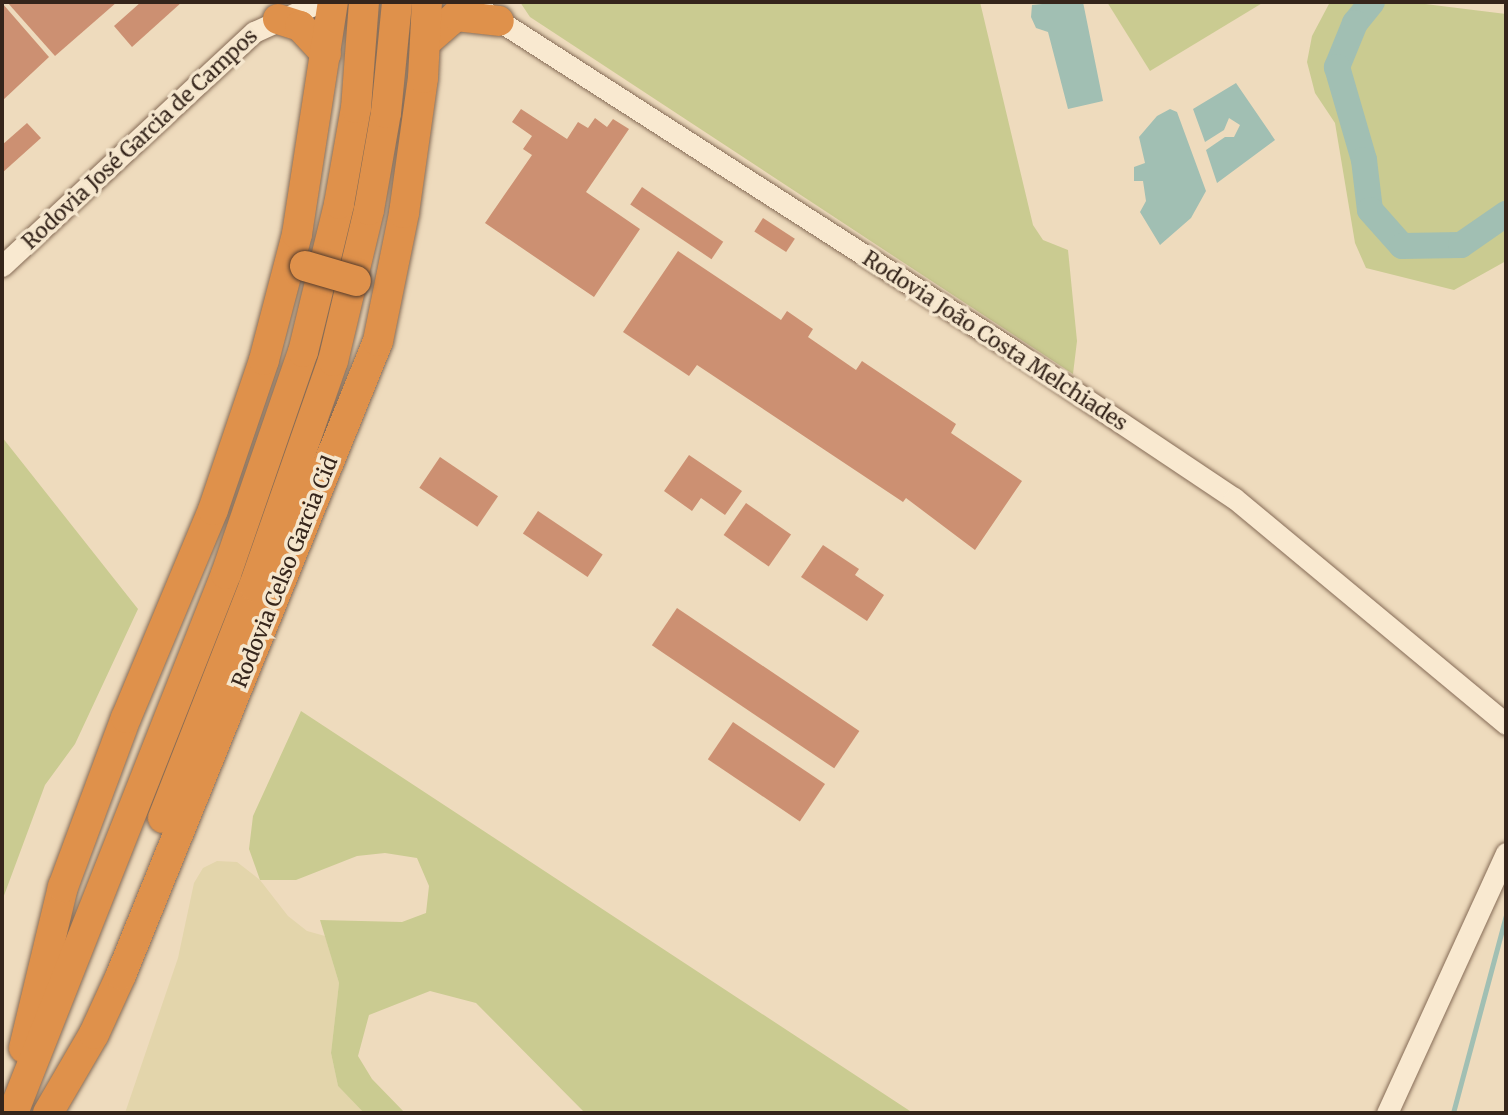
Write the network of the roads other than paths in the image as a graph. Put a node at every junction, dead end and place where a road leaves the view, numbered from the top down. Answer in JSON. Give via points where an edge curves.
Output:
{"nodes":[{"id":1,"x":320,"y":2,"type":"edge"},
{"id":2,"x":333,"y":2,"type":"edge"},
{"id":3,"x":364,"y":2,"type":"edge"},
{"id":4,"x":397,"y":2,"type":"edge"},
{"id":5,"x":427,"y":2,"type":"edge"},
{"id":6,"x":455,"y":2,"type":"edge"},
{"id":7,"x":279,"y":14,"type":"edge"},
{"id":8,"x":496,"y":17,"type":"edge"},
{"id":9,"x":426,"y":42,"type":"junction"},
{"id":10,"x":326,"y":54,"type":"junction"},
{"id":11,"x":298,"y":263,"type":"junction"},
{"id":12,"x":2,"y":265,"type":"edge"},
{"id":13,"x":388,"y":290,"type":"junction"},
{"id":14,"x":1506,"y":724,"type":"edge"},
{"id":15,"x":1506,"y":853,"type":"edge"},
{"id":16,"x":7,"y":1113,"type":"edge"},
{"id":17,"x":13,"y":1113,"type":"edge"},
{"id":18,"x":41,"y":1113,"type":"edge"},
{"id":19,"x":48,"y":1113,"type":"edge"},
{"id":20,"x":1387,"y":1113,"type":"edge"}],
"edges":[{"from":1,"to":7,"type":"street","name":"Rodovia José Garcia de Campos"},
{"from":2,"to":10,"type":"highway"},
{"from":3,"to":17,"type":"highway","via":[[356,108],[299,365],[226,574]]},
{"from":4,"to":18,"type":"highway","name":"Rodovia Celso Garcia Cid","via":[[386,113],[369,210],[332,361],[303,453],[162,820]]},
{"from":5,"to":9,"type":"highway","name":"Rodovia Celso Garcia Cid"},
{"from":6,"to":8,"type":"street","name":"Rodovia João Costa Melchiades","via":[[474,5]]},
{"from":7,"to":10,"type":"highway","via":[[300,26]]},
{"from":7,"to":12,"type":"street","name":"Rodovia José Garcia de Campos"},
{"from":8,"to":9,"type":"highway","via":[[456,16]]},
{"from":8,"to":14,"type":"street","name":"Rodovia João Costa Melchiades","via":[[1234,498]]},
{"from":9,"to":13,"type":"highway","name":"Rodovia Celso Garcia Cid","via":[[404,213]]},
{"from":10,"to":11,"type":"highway"},
{"from":11,"to":13,"type":"highway","bridge":true},
{"from":11,"to":16,"type":"highway","via":[[213,510],[126,718],[63,887]]},
{"from":13,"to":19,"type":"highway","name":"Rodovia Celso Garcia Cid","via":[[378,341],[121,975],[94,1034]]},
{"from":15,"to":20,"type":"street"}]}
